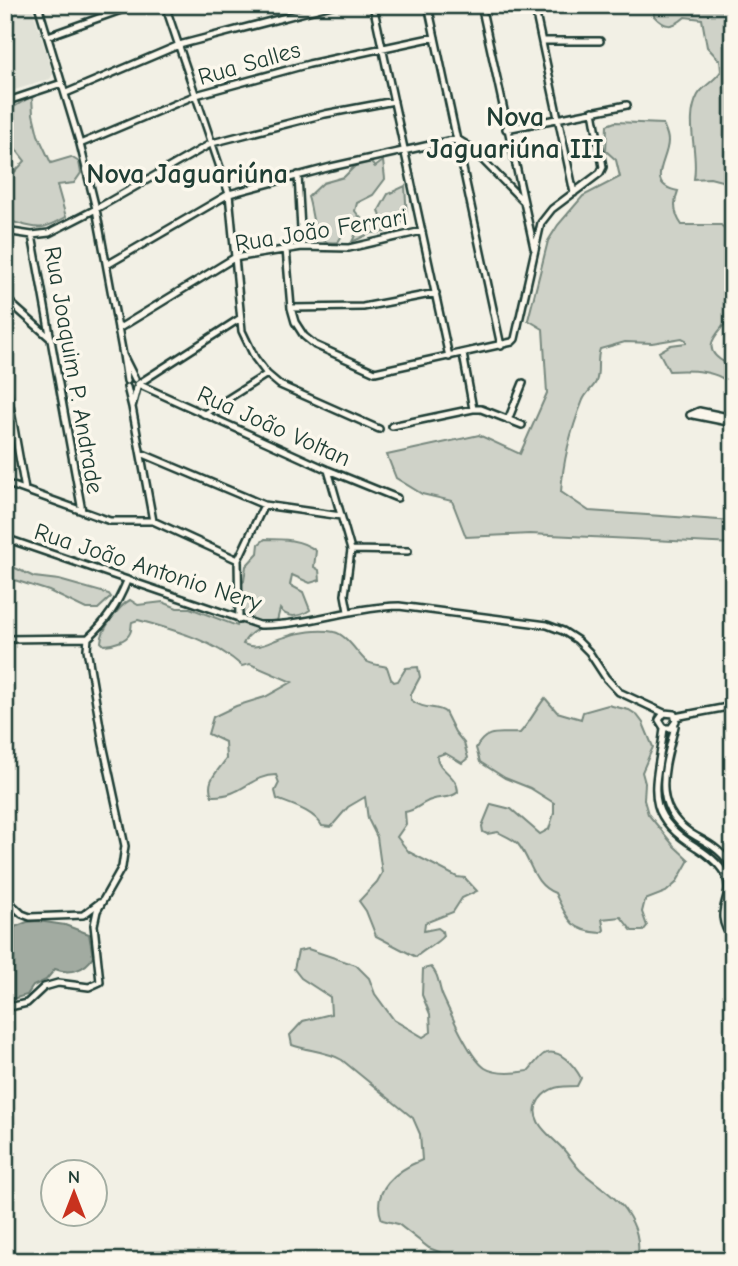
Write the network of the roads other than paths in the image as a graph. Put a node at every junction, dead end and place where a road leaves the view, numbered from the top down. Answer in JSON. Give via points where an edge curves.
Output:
{"nodes":[{"id":1,"x":38,"y":5,"type":"edge"},
{"id":2,"x":135,"y":5,"type":"edge"},
{"id":3,"x":165,"y":5,"type":"edge"},
{"id":4,"x":332,"y":5,"type":"edge"},
{"id":5,"x":373,"y":5,"type":"edge"},
{"id":6,"x":428,"y":5,"type":"edge"},
{"id":7,"x":481,"y":5,"type":"edge"},
{"id":8,"x":534,"y":5,"type":"edge"},
{"id":9,"x":48,"y":36,"type":"junction"},
{"id":10,"x":435,"y":37,"type":"junction"},
{"id":11,"x":542,"y":41,"type":"junction"},
{"id":12,"x":600,"y":41,"type":"dead end"},
{"id":13,"x":179,"y":45,"type":"junction"},
{"id":14,"x":383,"y":48,"type":"junction"},
{"id":15,"x":62,"y":83,"type":"junction"},
{"id":16,"x":66,"y":93,"type":"junction"},
{"id":17,"x":196,"y":95,"type":"junction"},
{"id":18,"x":394,"y":101,"type":"junction"},
{"id":19,"x":5,"y":102,"type":"edge"},
{"id":20,"x":627,"y":106,"type":"dead end"},
{"id":21,"x":593,"y":111,"type":"junction"},
{"id":22,"x":558,"y":119,"type":"junction"},
{"id":23,"x":506,"y":130,"type":"junction"},
{"id":24,"x":457,"y":139,"type":"junction"},
{"id":25,"x":212,"y":143,"type":"junction"},
{"id":26,"x":80,"y":144,"type":"junction"},
{"id":27,"x":405,"y":151,"type":"junction"},
{"id":28,"x":298,"y":175,"type":"junction"},
{"id":29,"x":573,"y":193,"type":"junction"},
{"id":30,"x":229,"y":194,"type":"junction"},
{"id":31,"x":524,"y":202,"type":"junction"},
{"id":32,"x":96,"y":209,"type":"junction"},
{"id":33,"x":5,"y":231,"type":"edge"},
{"id":34,"x":422,"y":231,"type":"junction"},
{"id":35,"x":32,"y":235,"type":"junction"},
{"id":36,"x":302,"y":247,"type":"junction"},
{"id":37,"x":286,"y":249,"type":"junction"},
{"id":38,"x":535,"y":250,"type":"junction"},
{"id":39,"x":234,"y":258,"type":"junction"},
{"id":40,"x":107,"y":265,"type":"junction"},
{"id":41,"x":436,"y":293,"type":"junction"},
{"id":42,"x":7,"y":301,"type":"edge"},
{"id":43,"x":291,"y":308,"type":"junction"},
{"id":44,"x":239,"y":319,"type":"junction"},
{"id":45,"x":118,"y":329,"type":"junction"},
{"id":46,"x":51,"y":339,"type":"junction"},
{"id":47,"x":501,"y":346,"type":"junction"},
{"id":48,"x":463,"y":354,"type":"junction"},
{"id":49,"x":123,"y":355,"type":"junction"},
{"id":50,"x":449,"y":357,"type":"junction"},
{"id":51,"x":267,"y":373,"type":"junction"},
{"id":52,"x":5,"y":377,"type":"edge"},
{"id":53,"x":137,"y":383,"type":"junction"},
{"id":54,"x":523,"y":383,"type":"dead end"},
{"id":55,"x":127,"y":384,"type":"junction"},
{"id":56,"x":132,"y":407,"type":"junction"},
{"id":57,"x":474,"y":409,"type":"junction"},
{"id":58,"x":204,"y":414,"type":"junction"},
{"id":59,"x":508,"y":420,"type":"junction"},
{"id":60,"x":733,"y":421,"type":"edge"},
{"id":61,"x":522,"y":425,"type":"dead end"},
{"id":62,"x":392,"y":426,"type":"dead end"},
{"id":63,"x":379,"y":429,"type":"dead end"},
{"id":64,"x":141,"y":453,"type":"junction"},
{"id":65,"x":328,"y":470,"type":"junction"},
{"id":66,"x":5,"y":483,"type":"edge"},
{"id":67,"x":24,"y":490,"type":"junction"},
{"id":68,"x":397,"y":498,"type":"dead end"},
{"id":69,"x":264,"y":505,"type":"junction"},
{"id":70,"x":82,"y":511,"type":"junction"},
{"id":71,"x":341,"y":516,"type":"junction"},
{"id":72,"x":153,"y":521,"type":"junction"},
{"id":73,"x":5,"y":538,"type":"edge"},
{"id":74,"x":351,"y":550,"type":"junction"},
{"id":75,"x":408,"y":551,"type":"dead end"},
{"id":76,"x":238,"y":561,"type":"junction"},
{"id":77,"x":127,"y":581,"type":"junction"},
{"id":78,"x":348,"y":611,"type":"junction"},
{"id":79,"x":239,"y":620,"type":"junction"},
{"id":80,"x":5,"y":639,"type":"edge"},
{"id":81,"x":88,"y":639,"type":"junction"},
{"id":82,"x":733,"y":706,"type":"edge"},
{"id":83,"x":664,"y":713,"type":"junction"},
{"id":84,"x":675,"y":717,"type":"junction"},
{"id":85,"x":675,"y":724,"type":"junction"},
{"id":86,"x":664,"y":728,"type":"junction"},
{"id":87,"x":733,"y":870,"type":"edge"},
{"id":88,"x":105,"y":896,"type":"junction"},
{"id":89,"x":5,"y":900,"type":"edge"},
{"id":90,"x":733,"y":906,"type":"edge"},
{"id":91,"x":83,"y":915,"type":"junction"},
{"id":92,"x":733,"y":919,"type":"edge"},
{"id":93,"x":94,"y":925,"type":"junction"},
{"id":94,"x":5,"y":926,"type":"edge"},
{"id":95,"x":733,"y":939,"type":"edge"},
{"id":96,"x":5,"y":1008,"type":"edge"}],
"edges":[{"from":1,"to":9,"type":"street"},
{"from":2,"to":9,"type":"street"},
{"from":3,"to":13,"type":"street"},
{"from":4,"to":13,"type":"street"},
{"from":5,"to":14,"type":"street"},
{"from":6,"to":10,"type":"street"},
{"from":7,"to":23,"type":"street"},
{"from":8,"to":11,"type":"street"},
{"from":9,"to":15,"type":"street"},
{"from":10,"to":14,"type":"street","name":"Rua Salles"},
{"from":10,"to":24,"type":"street"},
{"from":11,"to":12,"type":"street"},
{"from":11,"to":22,"type":"street"},
{"from":13,"to":16,"type":"street"},
{"from":13,"to":17,"type":"street"},
{"from":14,"to":17,"type":"street","name":"Rua Salles"},
{"from":14,"to":18,"type":"street"},
{"from":15,"to":16,"type":"street"},
{"from":15,"to":19,"type":"street"},
{"from":16,"to":26,"type":"street"},
{"from":17,"to":25,"type":"street"},
{"from":17,"to":26,"type":"street","name":"Rua Salles"},
{"from":18,"to":25,"type":"street"},
{"from":18,"to":27,"type":"street"},
{"from":20,"to":21,"type":"street"},
{"from":21,"to":22,"type":"street"},
{"from":21,"to":29,"type":"street","via":[[604,167]]},
{"from":22,"to":23,"type":"street"},
{"from":22,"to":29,"type":"street"},
{"from":23,"to":31,"type":"street"},
{"from":24,"to":27,"type":"street"},
{"from":24,"to":31,"type":"street"},
{"from":24,"to":47,"type":"street"},
{"from":25,"to":30,"type":"street"},
{"from":25,"to":32,"type":"street"},
{"from":26,"to":32,"type":"street"},
{"from":27,"to":28,"type":"street"},
{"from":27,"to":34,"type":"street"},
{"from":28,"to":30,"type":"street"},
{"from":28,"to":36,"type":"street"},
{"from":29,"to":38,"type":"street","via":[[545,215]]},
{"from":30,"to":39,"type":"street"},
{"from":30,"to":40,"type":"street"},
{"from":31,"to":38,"type":"street"},
{"from":32,"to":35,"type":"street","via":[[49,233]]},
{"from":32,"to":40,"type":"street"},
{"from":33,"to":35,"type":"street"},
{"from":34,"to":36,"type":"street","name":"Rua João Ferrari","via":[[349,248]]},
{"from":34,"to":41,"type":"street"},
{"from":35,"to":46,"type":"street","name":"Rua Joaquim P. Andrade"},
{"from":36,"to":37,"type":"street","name":"Rua João Ferrari"},
{"from":37,"to":39,"type":"street","name":"Rua João Ferrari"},
{"from":37,"to":43,"type":"street"},
{"from":38,"to":47,"type":"street","via":[[515,339]]},
{"from":39,"to":44,"type":"street"},
{"from":39,"to":45,"type":"street","name":"Rua João Ferrari"},
{"from":40,"to":45,"type":"street"},
{"from":41,"to":43,"type":"street","via":[[363,307]]},
{"from":41,"to":50,"type":"street"},
{"from":42,"to":46,"type":"street"},
{"from":43,"to":50,"type":"street","via":[[295,323],[315,345],[375,372]]},
{"from":44,"to":51,"type":"street","via":[[247,345]]},
{"from":44,"to":53,"type":"street"},
{"from":45,"to":49,"type":"street"},
{"from":46,"to":70,"type":"street","name":"Rua Joaquim P. Andrade"},
{"from":47,"to":48,"type":"street"},
{"from":48,"to":50,"type":"street"},
{"from":48,"to":57,"type":"street"},
{"from":49,"to":53,"type":"street"},
{"from":49,"to":55,"type":"street"},
{"from":51,"to":58,"type":"street"},
{"from":51,"to":63,"type":"street","via":[[295,393]]},
{"from":52,"to":67,"type":"street"},
{"from":53,"to":55,"type":"street","via":[[130,378]]},
{"from":53,"to":55,"type":"street","name":"Rua João Voltan","via":[[132,390]]},
{"from":53,"to":56,"type":"street"},
{"from":53,"to":58,"type":"street","name":"Rua João Voltan"},
{"from":54,"to":59,"type":"street"},
{"from":55,"to":56,"type":"street"},
{"from":56,"to":64,"type":"street"},
{"from":57,"to":59,"type":"street"},
{"from":57,"to":62,"type":"street"},
{"from":58,"to":65,"type":"street","name":"Rua João Voltan"},
{"from":59,"to":61,"type":"street"},
{"from":60,"to":60,"type":"street","via":[[699,411],[690,415]]},
{"from":64,"to":69,"type":"street"},
{"from":64,"to":72,"type":"street"},
{"from":65,"to":68,"type":"street","name":"Rua João Voltan"},
{"from":65,"to":71,"type":"street"},
{"from":66,"to":67,"type":"street"},
{"from":67,"to":70,"type":"street"},
{"from":69,"to":71,"type":"street"},
{"from":69,"to":76,"type":"street"},
{"from":70,"to":72,"type":"street","via":[[119,522]]},
{"from":71,"to":74,"type":"street"},
{"from":72,"to":76,"type":"street"},
{"from":73,"to":77,"type":"street","name":"Rua João Antonio Nery"},
{"from":74,"to":75,"type":"street"},
{"from":74,"to":78,"type":"street","via":[[345,595]]},
{"from":76,"to":79,"type":"street"},
{"from":77,"to":79,"type":"street","name":"Rua João Antonio Nery"},
{"from":77,"to":81,"type":"street","via":[[117,607]]},
{"from":78,"to":79,"type":"street","name":"Rua João Antonio Nery","via":[[279,625]]},
{"from":78,"to":83,"type":"street","name":"Rua João Antonio Nery","via":[[399,606],[547,625],[577,640],[619,692]]},
{"from":80,"to":81,"type":"street"},
{"from":81,"to":88,"type":"street","via":[[103,744],[125,846],[122,867]]},
{"from":82,"to":84,"type":"street"},
{"from":83,"to":84,"type":"street"},
{"from":83,"to":86,"type":"street","via":[[659,719]]},
{"from":84,"to":85,"type":"street"},
{"from":85,"to":86,"type":"street"},
{"from":85,"to":87,"type":"street","via":[[662,785],[665,800],[681,825],[712,846]]},
{"from":86,"to":95,"type":"street","via":[[655,799],[680,838],[725,874],[723,919]]},
{"from":88,"to":91,"type":"street"},
{"from":88,"to":93,"type":"street"},
{"from":89,"to":91,"type":"street","via":[[30,917]]},
{"from":89,"to":94,"type":"street"},
{"from":90,"to":92,"type":"street"},
{"from":91,"to":93,"type":"street"},
{"from":93,"to":96,"type":"street","via":[[100,982],[89,987],[58,983],[44,987],[27,1003]]}]}
